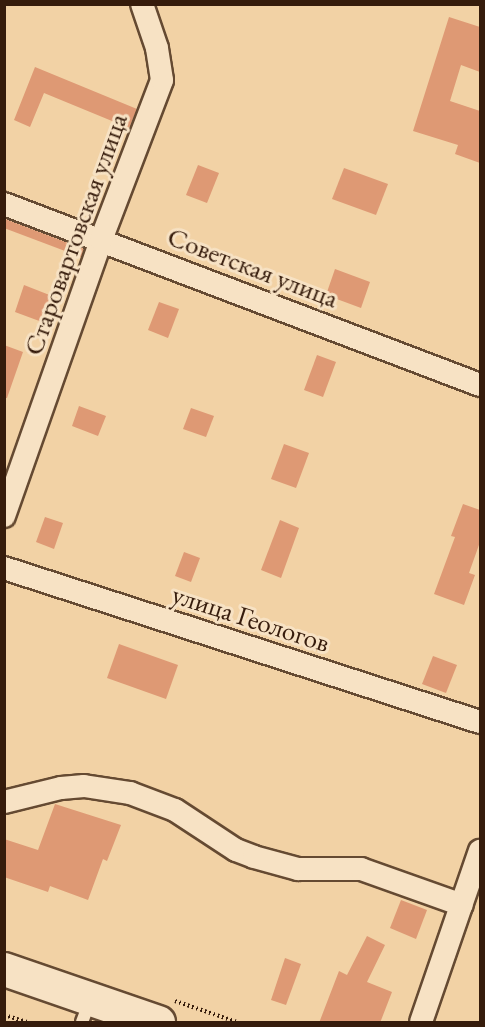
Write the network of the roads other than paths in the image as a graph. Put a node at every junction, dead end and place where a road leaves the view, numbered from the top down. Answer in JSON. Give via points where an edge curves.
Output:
{"nodes":[{"id":1,"x":142,"y":4,"type":"edge"},
{"id":2,"x":4,"y":204,"type":"edge"},
{"id":3,"x":101,"y":240,"type":"junction"},
{"id":4,"x":480,"y":385,"type":"edge"},
{"id":5,"x":4,"y":516,"type":"edge"},
{"id":6,"x":4,"y":568,"type":"edge"},
{"id":7,"x":480,"y":722,"type":"edge"},
{"id":8,"x":4,"y":802,"type":"edge"},
{"id":9,"x":480,"y":851,"type":"edge"},
{"id":10,"x":462,"y":905,"type":"junction"},
{"id":11,"x":6,"y":976,"type":"edge"},
{"id":12,"x":86,"y":1011,"type":"edge"},
{"id":13,"x":158,"y":1023,"type":"edge"},
{"id":14,"x":421,"y":1023,"type":"edge"}],
"edges":[{"from":1,"to":3,"type":"street","name":"Старовартовская улица","via":[[157,48],[162,80]]},
{"from":2,"to":3,"type":"street","name":"Советская улица"},
{"from":3,"to":4,"type":"street","name":"Советская улица"},
{"from":3,"to":5,"type":"street","name":"Старовартовская улица"},
{"from":6,"to":7,"type":"street","name":"улица Геологов"},
{"from":8,"to":10,"type":"street","via":[[84,786],[130,793],[175,810],[236,850],[298,869],[361,869]]},
{"from":9,"to":10,"type":"street"},
{"from":10,"to":14,"type":"street"},
{"from":11,"to":12,"type":"main road"},
{"from":12,"to":13,"type":"main road"}]}
